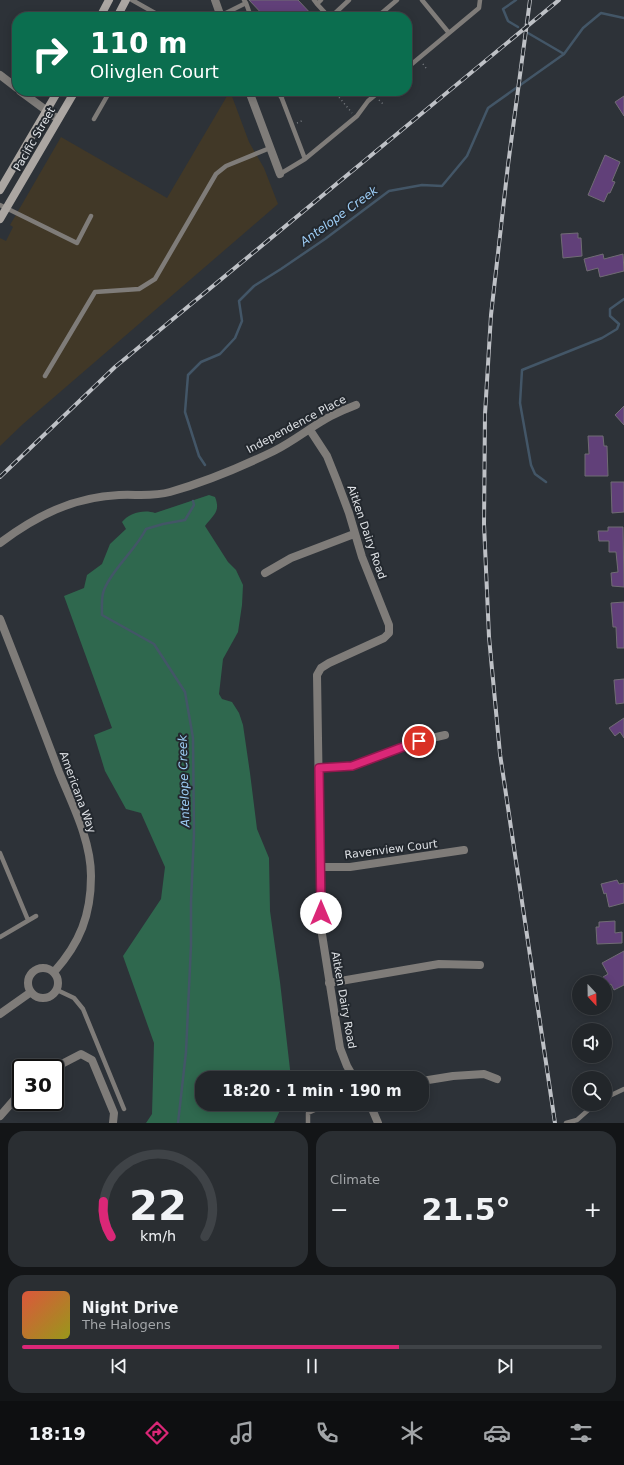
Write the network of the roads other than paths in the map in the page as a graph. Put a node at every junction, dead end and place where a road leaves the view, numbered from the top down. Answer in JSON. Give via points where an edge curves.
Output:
{"nodes":[{"id":1,"x":109,"y":0,"type":"edge"},
{"id":2,"x":126,"y":0,"type":"edge"},
{"id":3,"x":132,"y":0,"type":"edge"},
{"id":4,"x":215,"y":0,"type":"edge"},
{"id":5,"x":349,"y":0,"type":"edge"},
{"id":6,"x":397,"y":0,"type":"edge"},
{"id":7,"x":422,"y":0,"type":"edge"},
{"id":8,"x":480,"y":0,"type":"edge"},
{"id":9,"x":317,"y":1,"type":"edge"},
{"id":10,"x":245,"y":2,"type":"edge"},
{"id":11,"x":103,"y":12,"type":"edge"},
{"id":12,"x":119,"y":12,"type":"edge"},
{"id":13,"x":153,"y":12,"type":"edge"},
{"id":14,"x":220,"y":12,"type":"edge"},
{"id":15,"x":228,"y":12,"type":"edge"},
{"id":16,"x":249,"y":12,"type":"edge"},
{"id":17,"x":326,"y":12,"type":"edge"},
{"id":18,"x":336,"y":12,"type":"edge"},
{"id":19,"x":383,"y":12,"type":"edge"},
{"id":20,"x":449,"y":33,"type":"junction"},
{"id":21,"x":412,"y":64,"type":"edge"},
{"id":22,"x":0,"y":75,"type":"edge"},
{"id":23,"x":12,"y":84,"type":"edge"},
{"id":24,"x":27,"y":96,"type":"edge"},
{"id":25,"x":55,"y":96,"type":"edge"},
{"id":26,"x":72,"y":96,"type":"edge"},
{"id":27,"x":107,"y":96,"type":"edge"},
{"id":28,"x":251,"y":96,"type":"edge"},
{"id":29,"x":374,"y":96,"type":"edge"},
{"id":30,"x":281,"y":97,"type":"edge"},
{"id":31,"x":46,"y":110,"type":"junction"},
{"id":32,"x":58,"y":119,"type":"junction"},
{"id":33,"x":94,"y":119,"type":"dead end"},
{"id":34,"x":270,"y":148,"type":"junction"},
{"id":35,"x":305,"y":159,"type":"junction"},
{"id":36,"x":280,"y":174,"type":"joint"},
{"id":37,"x":0,"y":190,"type":"edge"},
{"id":38,"x":3,"y":206,"type":"edge"},
{"id":39,"x":91,"y":216,"type":"dead end"},
{"id":40,"x":0,"y":219,"type":"edge"},
{"id":41,"x":45,"y":376,"type":"dead end"},
{"id":42,"x":356,"y":405,"type":"dead end"},
{"id":43,"x":310,"y":430,"type":"junction"},
{"id":44,"x":354,"y":534,"type":"junction"},
{"id":45,"x":0,"y":543,"type":"edge"},
{"id":46,"x":265,"y":573,"type":"dead end"},
{"id":47,"x":0,"y":619,"type":"edge"},
{"id":48,"x":446,"y":735,"type":"dead end"},
{"id":49,"x":319,"y":768,"type":"junction"},
{"id":50,"x":464,"y":850,"type":"dead end"},
{"id":51,"x":0,"y":853,"type":"edge"},
{"id":52,"x":320,"y":867,"type":"junction"},
{"id":53,"x":36,"y":916,"type":"dead end"},
{"id":54,"x":28,"y":920,"type":"junction"},
{"id":55,"x":0,"y":935,"type":"edge"},
{"id":56,"x":480,"y":964,"type":"dead end"},
{"id":57,"x":54,"y":972,"type":"junction"},
{"id":58,"x":329,"y":982,"type":"junction"},
{"id":59,"x":57,"y":990,"type":"junction"},
{"id":60,"x":31,"y":992,"type":"junction"},
{"id":61,"x":0,"y":1014,"type":"edge"},
{"id":62,"x":64,"y":1063,"type":"edge"},
{"id":63,"x":350,"y":1071,"type":"edge"},
{"id":64,"x":497,"y":1079,"type":"dead end"},
{"id":65,"x":429,"y":1080,"type":"edge"},
{"id":66,"x":624,"y":1089,"type":"edge"},
{"id":67,"x":612,"y":1095,"type":"edge"},
{"id":68,"x":12,"y":1102,"type":"edge"},
{"id":69,"x":124,"y":1109,"type":"dead end"},
{"id":70,"x":312,"y":1111,"type":"edge"},
{"id":71,"x":373,"y":1111,"type":"edge"},
{"id":72,"x":587,"y":1111,"type":"edge"},
{"id":73,"x":0,"y":1116,"type":"edge"},
{"id":74,"x":113,"y":1123,"type":"edge"},
{"id":75,"x":308,"y":1123,"type":"edge"},
{"id":76,"x":378,"y":1123,"type":"edge"},
{"id":77,"x":566,"y":1123,"type":"edge"}],
"edges":[{"from":1,"to":11,"type":"main road"},
{"from":2,"to":12,"type":"main road"},
{"from":3,"to":13,"type":"lane"},
{"from":4,"to":14,"type":"street"},
{"from":5,"to":18,"type":"lane"},
{"from":6,"to":19,"type":"lane"},
{"from":7,"to":20,"type":"lane"},
{"from":8,"to":20,"type":"lane","via":[[479,8]]},
{"from":9,"to":17,"type":"lane"},
{"from":10,"to":15,"type":"lane"},
{"from":10,"to":16,"type":"lane"},
{"from":20,"to":21,"type":"lane"},
{"from":22,"to":23,"type":"street"},
{"from":24,"to":31,"type":"street"},
{"from":25,"to":31,"type":"main road","name":"Pacific Street"},
{"from":26,"to":32,"type":"main road","name":"Pacific Street"},
{"from":27,"to":33,"type":"lane"},
{"from":28,"to":34,"type":"street"},
{"from":29,"to":35,"type":"lane","via":[[357,116]]},
{"from":30,"to":35,"type":"lane"},
{"from":31,"to":32,"type":"street"},
{"from":31,"to":37,"type":"main road","name":"Pacific Street"},
{"from":32,"to":38,"type":"main road","name":"Pacific Street"},
{"from":34,"to":36,"type":"street"},
{"from":34,"to":41,"type":"lane","via":[[220,169],[155,279],[139,289],[95,292]]},
{"from":35,"to":36,"type":"lane"},
{"from":38,"to":39,"type":"lane","via":[[77,243]]},
{"from":38,"to":40,"type":"main road","name":"Pacific Street"},
{"from":42,"to":43,"type":"street","name":"Independence Place","via":[[331,416]]},
{"from":43,"to":44,"type":"street","name":"Aitken Dairy Road","via":[[327,456],[349,513]]},
{"from":43,"to":45,"type":"street","name":"Independence Place","via":[[238,467],[168,492],[88,498],[62,506],[39,517]]},
{"from":44,"to":46,"type":"street","via":[[291,558]]},
{"from":44,"to":49,"type":"street","name":"Aitken Dairy Road","via":[[389,625],[389,633],[384,638],[329,663],[321,668],[317,675]]},
{"from":47,"to":57,"type":"street","name":"Americana Way","via":[[76,814],[88,854],[91,875],[90,899],[85,923],[76,944]]},
{"from":48,"to":49,"type":"street","via":[[419,741],[352,766]]},
{"from":49,"to":52,"type":"street","name":"Aitken Dairy Road"},
{"from":50,"to":52,"type":"street","name":"Ravenview Court","via":[[350,867]]},
{"from":51,"to":54,"type":"lane"},
{"from":52,"to":58,"type":"street","name":"Aitken Dairy Road","via":[[321,928]]},
{"from":53,"to":54,"type":"lane"},
{"from":54,"to":55,"type":"lane"},
{"from":56,"to":58,"type":"street","via":[[439,964]]},
{"from":57,"to":59,"type":"street","via":[[58,981]]},
{"from":57,"to":60,"type":"street","via":[[44,968],[31,974],[28,982]]},
{"from":58,"to":63,"type":"street","name":"Aitken Dairy Road","via":[[340,1048]]},
{"from":59,"to":60,"type":"street","via":[[52,996],[44,999],[36,997]]},
{"from":59,"to":69,"type":"lane","via":[[74,998],[83,1009]]},
{"from":60,"to":61,"type":"street"},
{"from":62,"to":74,"type":"street","via":[[81,1054],[92,1060],[114,1113]]},
{"from":64,"to":65,"type":"street","via":[[484,1074]]},
{"from":66,"to":67,"type":"lane"},
{"from":68,"to":73,"type":"street"},
{"from":70,"to":75,"type":"lane","via":[[308,1113]]},
{"from":71,"to":76,"type":"street"},
{"from":72,"to":77,"type":"lane","via":[[576,1120]]}]}
